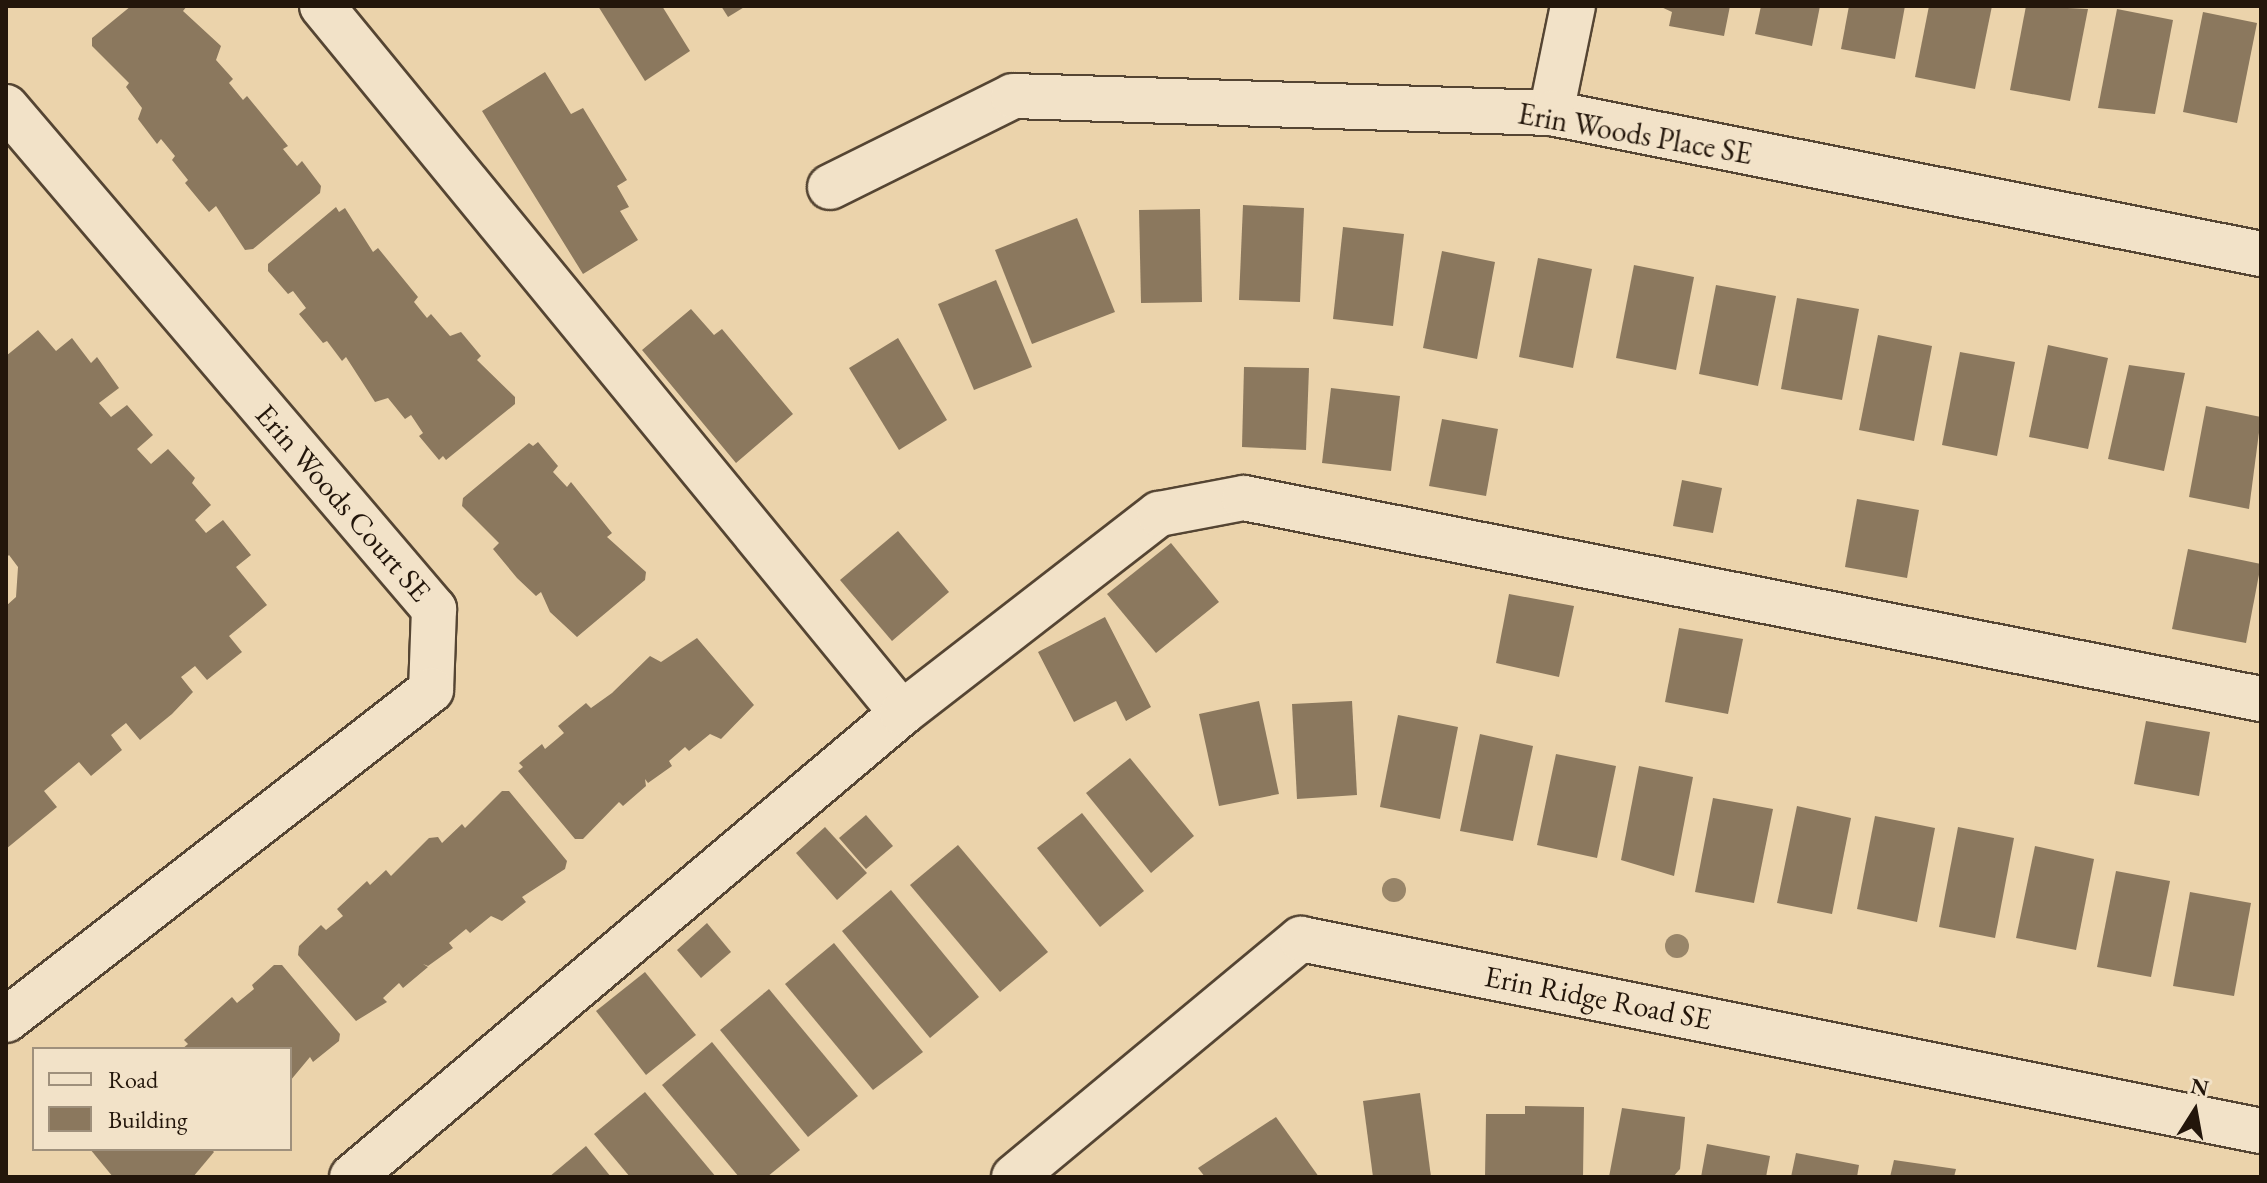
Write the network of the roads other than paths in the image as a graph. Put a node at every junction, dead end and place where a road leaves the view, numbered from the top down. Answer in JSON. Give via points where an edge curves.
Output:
{"nodes":[{"id":1,"x":322,"y":6,"type":"edge"},
{"id":2,"x":1573,"y":6,"type":"edge"},
{"id":3,"x":6,"y":107,"type":"edge"},
{"id":4,"x":1551,"y":113,"type":"junction"},
{"id":5,"x":830,"y":187,"type":"dead end"},
{"id":6,"x":2261,"y":254,"type":"edge"},
{"id":7,"x":2261,"y":699,"type":"edge"},
{"id":8,"x":902,"y":713,"type":"junction"},
{"id":9,"x":6,"y":1020,"type":"edge"},
{"id":10,"x":2261,"y":1131,"type":"edge"},
{"id":11,"x":352,"y":1177,"type":"edge"},
{"id":12,"x":1014,"y":1177,"type":"edge"}],
"edges":[{"from":1,"to":8,"type":"street"},
{"from":2,"to":4,"type":"street"},
{"from":3,"to":9,"type":"street","name":"Erin Woods Court SE","via":[[434,609],[431,690]]},
{"from":4,"to":5,"type":"street","name":"Erin Woods Place SE","via":[[1013,96]]},
{"from":4,"to":6,"type":"street","name":"Erin Woods Place SE"},
{"from":7,"to":8,"type":"street","via":[[1244,498],[1159,514]]},
{"from":8,"to":11,"type":"street"},
{"from":10,"to":12,"type":"street","name":"Erin Ridge Road SE","via":[[1301,939]]}]}
